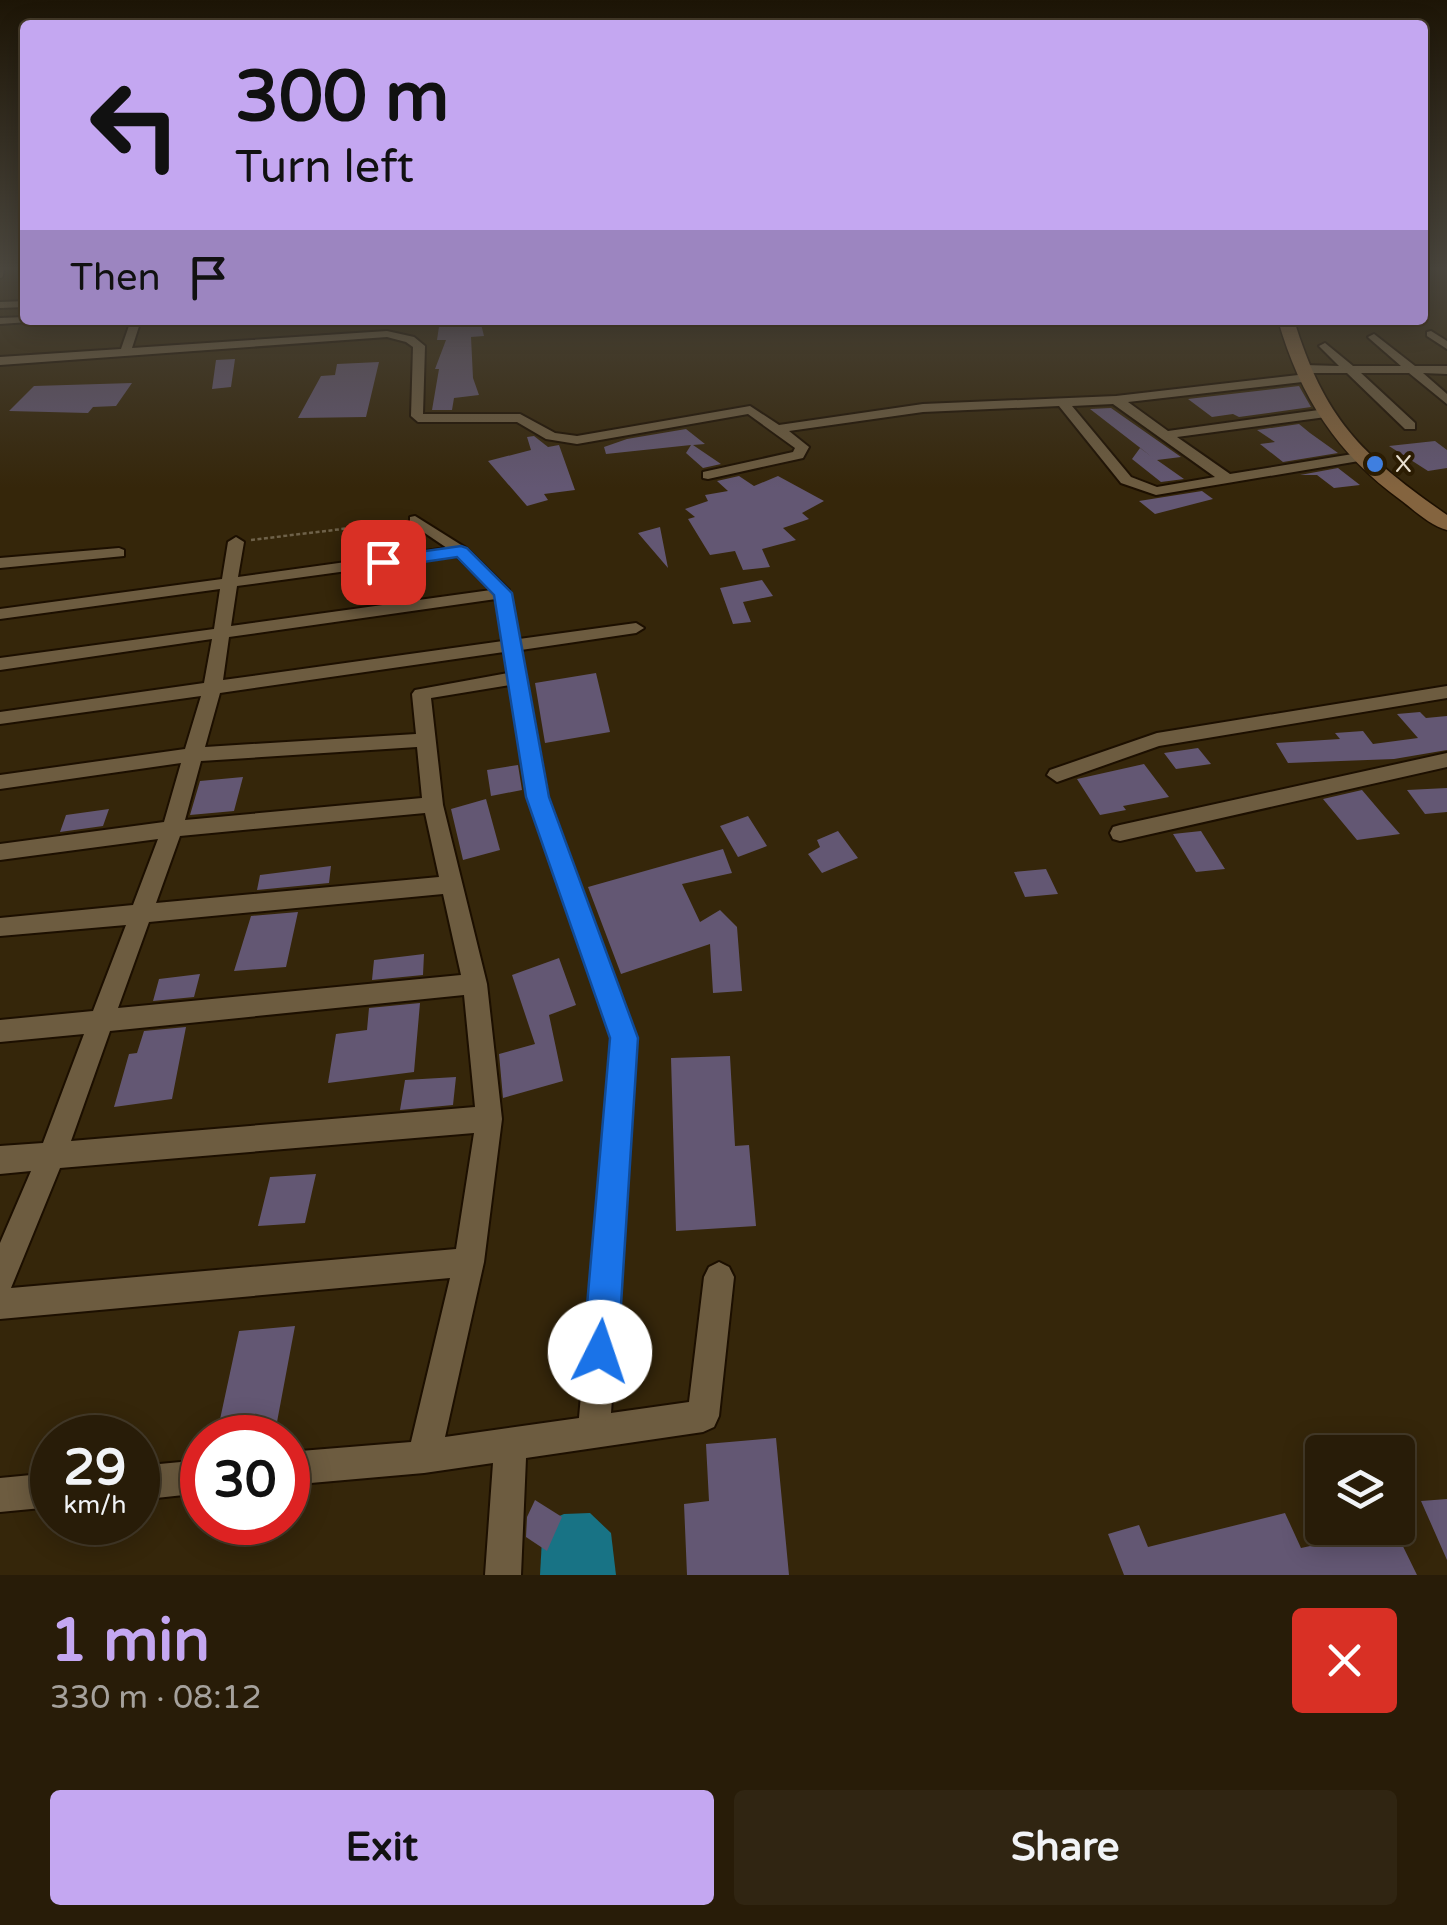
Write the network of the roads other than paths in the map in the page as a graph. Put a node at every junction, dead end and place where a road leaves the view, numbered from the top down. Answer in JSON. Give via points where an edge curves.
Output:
{"nodes":[{"id":1,"x":129,"y":342,"type":"edge"},
{"id":2,"x":261,"y":342,"type":"edge"},
{"id":3,"x":414,"y":342,"type":"edge"},
{"id":4,"x":1291,"y":342,"type":"edge"},
{"id":5,"x":1379,"y":342,"type":"edge"},
{"id":6,"x":1325,"y":346,"type":"dead end"},
{"id":7,"x":125,"y":353,"type":"junction"},
{"id":8,"x":0,"y":361,"type":"edge"},
{"id":9,"x":1413,"y":370,"type":"junction"},
{"id":10,"x":1447,"y":370,"type":"edge"},
{"id":11,"x":1352,"y":371,"type":"junction"},
{"id":12,"x":1306,"y":374,"type":"junction"},
{"id":13,"x":1116,"y":400,"type":"junction"},
{"id":14,"x":1447,"y":400,"type":"edge"},
{"id":15,"x":1064,"y":403,"type":"junction"},
{"id":16,"x":1326,"y":413,"type":"junction"},
{"id":17,"x":1410,"y":426,"type":"dead end"},
{"id":18,"x":778,"y":430,"type":"junction"},
{"id":19,"x":1166,"y":435,"type":"junction"},
{"id":20,"x":1359,"y":457,"type":"junction"},
{"id":21,"x":708,"y":475,"type":"dead end"},
{"id":22,"x":1229,"y":480,"type":"junction"},
{"id":23,"x":416,"y":520,"type":"road end"},
{"id":24,"x":1447,"y":524,"type":"edge"},
{"id":25,"x":236,"y":542,"type":"road end"},
{"id":26,"x":119,"y":552,"type":"dead end"},
{"id":27,"x":461,"y":552,"type":"junction"},
{"id":28,"x":0,"y":563,"type":"edge"},
{"id":29,"x":228,"y":584,"type":"junction"},
{"id":30,"x":503,"y":593,"type":"junction"},
{"id":31,"x":0,"y":614,"type":"edge"},
{"id":32,"x":636,"y":628,"type":"dead end"},
{"id":33,"x":223,"y":632,"type":"junction"},
{"id":34,"x":510,"y":644,"type":"junction"},
{"id":35,"x":0,"y":664,"type":"edge"},
{"id":36,"x":516,"y":678,"type":"junction"},
{"id":37,"x":212,"y":686,"type":"junction"},
{"id":38,"x":1447,"y":692,"type":"edge"},
{"id":39,"x":0,"y":718,"type":"edge"},
{"id":40,"x":423,"y":740,"type":"junction"},
{"id":41,"x":192,"y":754,"type":"junction"},
{"id":42,"x":1447,"y":760,"type":"edge"},
{"id":43,"x":1057,"y":775,"type":"dead end"},
{"id":44,"x":0,"y":782,"type":"edge"},
{"id":45,"x":432,"y":804,"type":"junction"},
{"id":46,"x":172,"y":830,"type":"junction"},
{"id":47,"x":1120,"y":833,"type":"dead end"},
{"id":48,"x":0,"y":852,"type":"edge"},
{"id":49,"x":450,"y":885,"type":"junction"},
{"id":50,"x":141,"y":917,"type":"junction"},
{"id":51,"x":0,"y":927,"type":"edge"},
{"id":52,"x":475,"y":984,"type":"junction"},
{"id":53,"x":100,"y":1022,"type":"junction"},
{"id":54,"x":0,"y":1031,"type":"edge"},
{"id":55,"x":489,"y":1119,"type":"junction"},
{"id":56,"x":52,"y":1156,"type":"junction"},
{"id":57,"x":0,"y":1160,"type":"edge"},
{"id":58,"x":469,"y":1262,"type":"junction"},
{"id":59,"x":719,"y":1277,"type":"dead end"},
{"id":60,"x":0,"y":1278,"type":"edge"},
{"id":61,"x":0,"y":1304,"type":"edge"},
{"id":62,"x":594,"y":1431,"type":"junction"},
{"id":63,"x":510,"y":1446,"type":"junction"},
{"id":64,"x":424,"y":1457,"type":"junction"},
{"id":65,"x":310,"y":1467,"type":"edge"},
{"id":66,"x":30,"y":1492,"type":"edge"},
{"id":67,"x":0,"y":1495,"type":"edge"},
{"id":68,"x":504,"y":1575,"type":"edge"}],
"edges":[{"from":1,"to":7,"type":"street"},
{"from":2,"to":7,"type":"street"},
{"from":3,"to":18,"type":"street","via":[[420,346],[423,419],[520,418],[560,440],[576,440],[750,410]]},
{"from":4,"to":12,"type":"street"},
{"from":5,"to":9,"type":"street"},
{"from":6,"to":11,"type":"street"},
{"from":7,"to":8,"type":"street"},
{"from":9,"to":10,"type":"street"},
{"from":9,"to":11,"type":"street"},
{"from":9,"to":14,"type":"street"},
{"from":11,"to":12,"type":"street"},
{"from":11,"to":17,"type":"street"},
{"from":12,"to":13,"type":"street"},
{"from":12,"to":16,"type":"street"},
{"from":13,"to":15,"type":"street"},
{"from":13,"to":19,"type":"street"},
{"from":15,"to":18,"type":"street","via":[[923,408]]},
{"from":15,"to":22,"type":"street","via":[[1126,480],[1140,488]]},
{"from":16,"to":19,"type":"street"},
{"from":16,"to":20,"type":"street"},
{"from":18,"to":21,"type":"street","via":[[802,451]]},
{"from":19,"to":22,"type":"street"},
{"from":20,"to":22,"type":"street"},
{"from":20,"to":24,"type":"street"},
{"from":23,"to":27,"type":"street"},
{"from":25,"to":29,"type":"street"},
{"from":26,"to":28,"type":"street"},
{"from":27,"to":29,"type":"street"},
{"from":27,"to":30,"type":"street"},
{"from":29,"to":31,"type":"street"},
{"from":29,"to":33,"type":"street"},
{"from":30,"to":33,"type":"street"},
{"from":30,"to":34,"type":"street"},
{"from":32,"to":34,"type":"street"},
{"from":33,"to":35,"type":"street"},
{"from":33,"to":37,"type":"street"},
{"from":34,"to":36,"type":"street"},
{"from":34,"to":37,"type":"street"},
{"from":36,"to":40,"type":"street","via":[[421,694]]},
{"from":36,"to":62,"type":"street","via":[[538,797],[624,1038]]},
{"from":37,"to":39,"type":"street"},
{"from":37,"to":41,"type":"street"},
{"from":38,"to":43,"type":"street","via":[[1157,740]]},
{"from":40,"to":41,"type":"street"},
{"from":40,"to":45,"type":"street"},
{"from":41,"to":44,"type":"street"},
{"from":41,"to":46,"type":"street"},
{"from":42,"to":47,"type":"street"},
{"from":45,"to":46,"type":"street"},
{"from":45,"to":49,"type":"street"},
{"from":46,"to":48,"type":"street"},
{"from":46,"to":50,"type":"street"},
{"from":49,"to":50,"type":"street"},
{"from":49,"to":52,"type":"street"},
{"from":50,"to":51,"type":"street"},
{"from":50,"to":53,"type":"street"},
{"from":52,"to":53,"type":"street"},
{"from":52,"to":55,"type":"street"},
{"from":53,"to":54,"type":"street"},
{"from":53,"to":56,"type":"street"},
{"from":55,"to":56,"type":"street"},
{"from":55,"to":58,"type":"street"},
{"from":56,"to":57,"type":"street"},
{"from":56,"to":60,"type":"street"},
{"from":58,"to":61,"type":"street"},
{"from":58,"to":64,"type":"street"},
{"from":59,"to":62,"type":"street","via":[[703,1416]]},
{"from":62,"to":63,"type":"street"},
{"from":63,"to":64,"type":"street"},
{"from":63,"to":68,"type":"street"},
{"from":64,"to":65,"type":"street"},
{"from":66,"to":67,"type":"street"}]}
